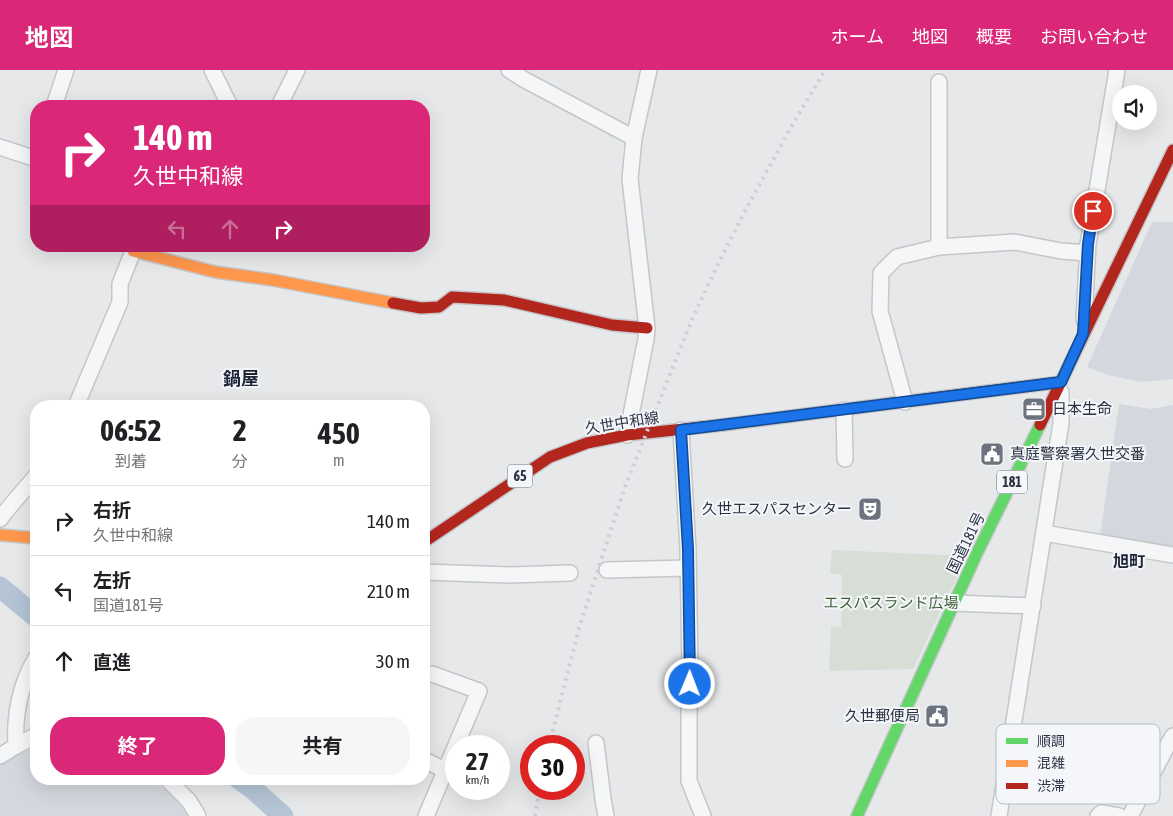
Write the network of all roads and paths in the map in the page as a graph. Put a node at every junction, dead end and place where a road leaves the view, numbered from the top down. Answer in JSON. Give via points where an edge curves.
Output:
{"nodes":[{"id":1,"x":66,"y":70,"type":"edge"},
{"id":2,"x":212,"y":70,"type":"edge"},
{"id":3,"x":297,"y":70,"type":"edge"},
{"id":4,"x":509,"y":70,"type":"edge"},
{"id":5,"x":649,"y":70,"type":"edge"},
{"id":6,"x":1117,"y":70,"type":"edge"},
{"id":7,"x":939,"y":82,"type":"dead end"},
{"id":8,"x":56,"y":100,"type":"edge"},
{"id":9,"x":227,"y":100,"type":"edge"},
{"id":10,"x":282,"y":100,"type":"edge"},
{"id":11,"x":634,"y":138,"type":"junction"},
{"id":12,"x":0,"y":147,"type":"edge"},
{"id":13,"x":1173,"y":150,"type":"edge"},
{"id":14,"x":30,"y":157,"type":"edge"},
{"id":15,"x":938,"y":247,"type":"junction"},
{"id":16,"x":133,"y":252,"type":"edge"},
{"id":17,"x":143,"y":252,"type":"edge"},
{"id":18,"x":1087,"y":253,"type":"junction"},
{"id":19,"x":647,"y":328,"type":"junction"},
{"id":20,"x":1083,"y":334,"type":"junction"},
{"id":21,"x":1061,"y":382,"type":"junction"},
{"id":22,"x":79,"y":400,"type":"edge"},
{"id":23,"x":905,"y":402,"type":"junction"},
{"id":24,"x":844,"y":410,"type":"junction"},
{"id":25,"x":1046,"y":414,"type":"junction"},
{"id":26,"x":1061,"y":423,"type":"junction"},
{"id":27,"x":681,"y":430,"type":"junction"},
{"id":28,"x":626,"y":434,"type":"junction"},
{"id":29,"x":845,"y":459,"type":"dead end"},
{"id":30,"x":30,"y":483,"type":"edge"},
{"id":31,"x":0,"y":519,"type":"edge"},
{"id":32,"x":1044,"y":533,"type":"junction"},
{"id":33,"x":0,"y":535,"type":"edge"},
{"id":34,"x":30,"y":538,"type":"edge"},
{"id":35,"x":430,"y":538,"type":"edge"},
{"id":36,"x":1173,"y":554,"type":"edge"},
{"id":37,"x":688,"y":568,"type":"junction"},
{"id":38,"x":607,"y":570,"type":"dead end"},
{"id":39,"x":430,"y":572,"type":"edge"},
{"id":40,"x":570,"y":573,"type":"dead end"},
{"id":41,"x":954,"y":603,"type":"junction"},
{"id":42,"x":1032,"y":606,"type":"junction"},
{"id":43,"x":30,"y":669,"type":"edge"},
{"id":44,"x":432,"y":674,"type":"dead end"},
{"id":45,"x":1013,"y":724,"type":"edge"},
{"id":46,"x":460,"y":735,"type":"edge"},
{"id":47,"x":1173,"y":736,"type":"edge"},
{"id":48,"x":30,"y":739,"type":"edge"},
{"id":49,"x":596,"y":743,"type":"dead end"},
{"id":50,"x":16,"y":746,"type":"junction"},
{"id":51,"x":0,"y":756,"type":"edge"},
{"id":52,"x":1160,"y":759,"type":"edge"},
{"id":53,"x":430,"y":763,"type":"edge"},
{"id":54,"x":445,"y":770,"type":"joint"},
{"id":55,"x":173,"y":785,"type":"edge"},
{"id":56,"x":1136,"y":804,"type":"edge"},
{"id":57,"x":198,"y":816,"type":"edge"},
{"id":58,"x":426,"y":816,"type":"edge"},
{"id":59,"x":606,"y":816,"type":"edge"},
{"id":60,"x":703,"y":816,"type":"edge"},
{"id":61,"x":857,"y":816,"type":"edge"},
{"id":62,"x":1098,"y":816,"type":"edge"},
{"id":63,"x":1119,"y":816,"type":"edge"},
{"id":64,"x":1130,"y":816,"type":"edge"}],
"edges":[{"from":1,"to":8,"type":"street"},
{"from":2,"to":9,"type":"street"},
{"from":3,"to":10,"type":"street"},
{"from":4,"to":11,"type":"street"},
{"from":5,"to":11,"type":"street"},
{"from":6,"to":18,"type":"street"},
{"from":7,"to":15,"type":"street"},
{"from":11,"to":19,"type":"street","via":[[630,179]]},
{"from":12,"to":14,"type":"street"},
{"from":13,"to":20,"type":"main road","name":"国道181号","number":"181"},
{"from":15,"to":18,"type":"street","via":[[1015,242]]},
{"from":15,"to":23,"type":"street","via":[[897,257],[880,273],[880,311]]},
{"from":16,"to":22,"type":"street","via":[[120,284],[120,302]]},
{"from":17,"to":19,"type":"main road","via":[[215,272],[421,308],[439,307],[452,297],[504,300],[612,325]]},
{"from":18,"to":20,"type":"street"},
{"from":19,"to":28,"type":"street"},
{"from":20,"to":21,"type":"main road","name":"国道181号","number":"181"},
{"from":21,"to":23,"type":"main road","name":"久世中和線","number":"65"},
{"from":21,"to":25,"type":"main road","name":"国道181号","number":"181"},
{"from":21,"to":26,"type":"street"},
{"from":23,"to":24,"type":"main road","name":"久世中和線","number":"65"},
{"from":24,"to":27,"type":"main road","name":"久世中和線","number":"65"},
{"from":24,"to":29,"type":"street"},
{"from":25,"to":26,"type":"street"},
{"from":25,"to":41,"type":"main road","name":"国道181号","number":"181"},
{"from":26,"to":32,"type":"street"},
{"from":27,"to":28,"type":"main road","name":"久世中和線","number":"65"},
{"from":27,"to":37,"type":"street"},
{"from":28,"to":35,"type":"main road","name":"久世中和線","number":"65","via":[[587,443],[550,457]]},
{"from":30,"to":31,"type":"street"},
{"from":32,"to":36,"type":"street"},
{"from":32,"to":42,"type":"street"},
{"from":33,"to":34,"type":"main road"},
{"from":37,"to":38,"type":"street"},
{"from":37,"to":60,"type":"street","via":[[690,781]]},
{"from":39,"to":40,"type":"street"},
{"from":41,"to":42,"type":"street"},
{"from":41,"to":61,"type":"main road","name":"国道181号","number":"181"},
{"from":42,"to":45,"type":"street"},
{"from":43,"to":50,"type":"street","via":[[21,692],[15,728]]},
{"from":44,"to":46,"type":"street","via":[[479,691]]},
{"from":47,"to":52,"type":"street"},
{"from":48,"to":50,"type":"street"},
{"from":49,"to":59,"type":"street"},
{"from":50,"to":51,"type":"street"},
{"from":53,"to":54,"type":"street"},
{"from":54,"to":58,"type":"street"},
{"from":55,"to":57,"type":"street"},
{"from":56,"to":64,"type":"street"},
{"from":62,"to":63,"type":"street","via":[[1102,813]]}]}
